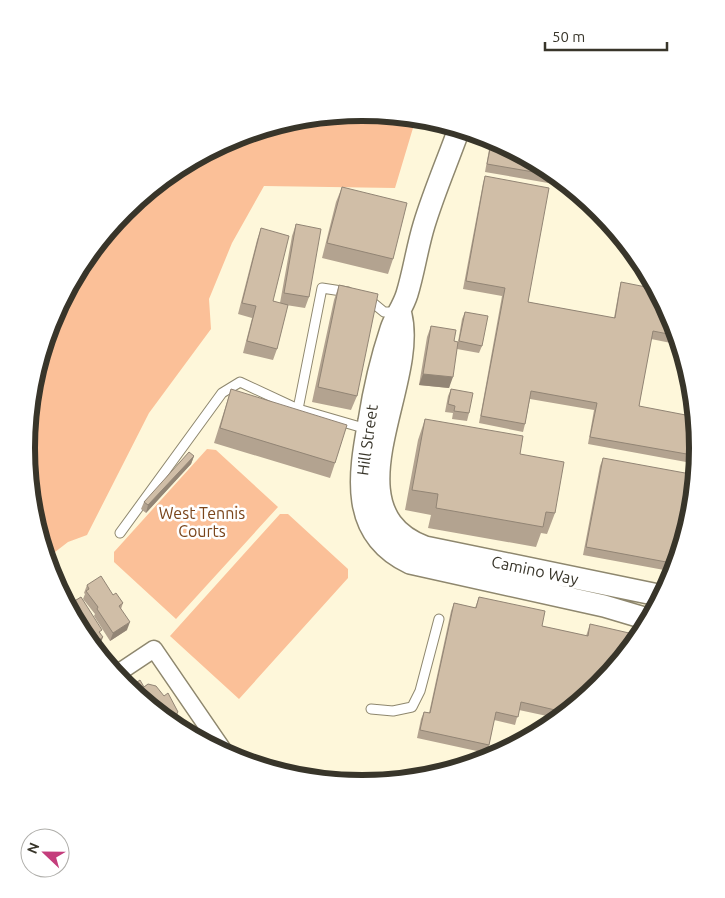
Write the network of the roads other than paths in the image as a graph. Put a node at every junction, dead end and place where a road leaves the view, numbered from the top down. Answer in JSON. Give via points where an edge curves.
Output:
{"nodes":[{"id":1,"x":457,"y":136,"type":"edge"},
{"id":2,"x":400,"y":312,"type":"junction"},
{"id":3,"x":298,"y":409,"type":"junction"},
{"id":4,"x":368,"y":429,"type":"junction"},
{"id":5,"x":120,"y":533,"type":"dead end"},
{"id":6,"x":408,"y":538,"type":"joint"},
{"id":7,"x":401,"y":559,"type":"joint"},
{"id":8,"x":656,"y":595,"type":"edge"},
{"id":9,"x":643,"y":618,"type":"edge"},
{"id":10,"x":439,"y":619,"type":"dead end"},
{"id":11,"x":121,"y":671,"type":"edge"},
{"id":12,"x":371,"y":708,"type":"dead end"},
{"id":13,"x":220,"y":744,"type":"edge"}],
"edges":[{"from":1,"to":2,"type":"street","name":"Hill Street","via":[[424,224]]},
{"from":2,"to":3,"type":"lane","via":[[384,312],[364,295],[322,288]]},
{"from":2,"to":4,"type":"street","name":"Hill Street","via":[[392,326],[380,365]]},
{"from":2,"to":6,"type":"street","name":"Hill Street","via":[[403,337],[378,488],[382,505],[393,524]]},
{"from":3,"to":4,"type":"lane"},
{"from":3,"to":5,"type":"lane","via":[[240,382],[222,394]]},
{"from":4,"to":7,"type":"street","name":"Hill Street","via":[[360,471],[360,493],[366,516],[384,544]]},
{"from":6,"to":8,"type":"street","name":"Camino Way","via":[[425,547]]},
{"from":7,"to":9,"type":"street","name":"Camino Way","via":[[418,566],[604,606]]},
{"from":10,"to":12,"type":"lane","via":[[420,691],[412,707],[393,711]]},
{"from":11,"to":13,"type":"street","via":[[154,649]]}]}
